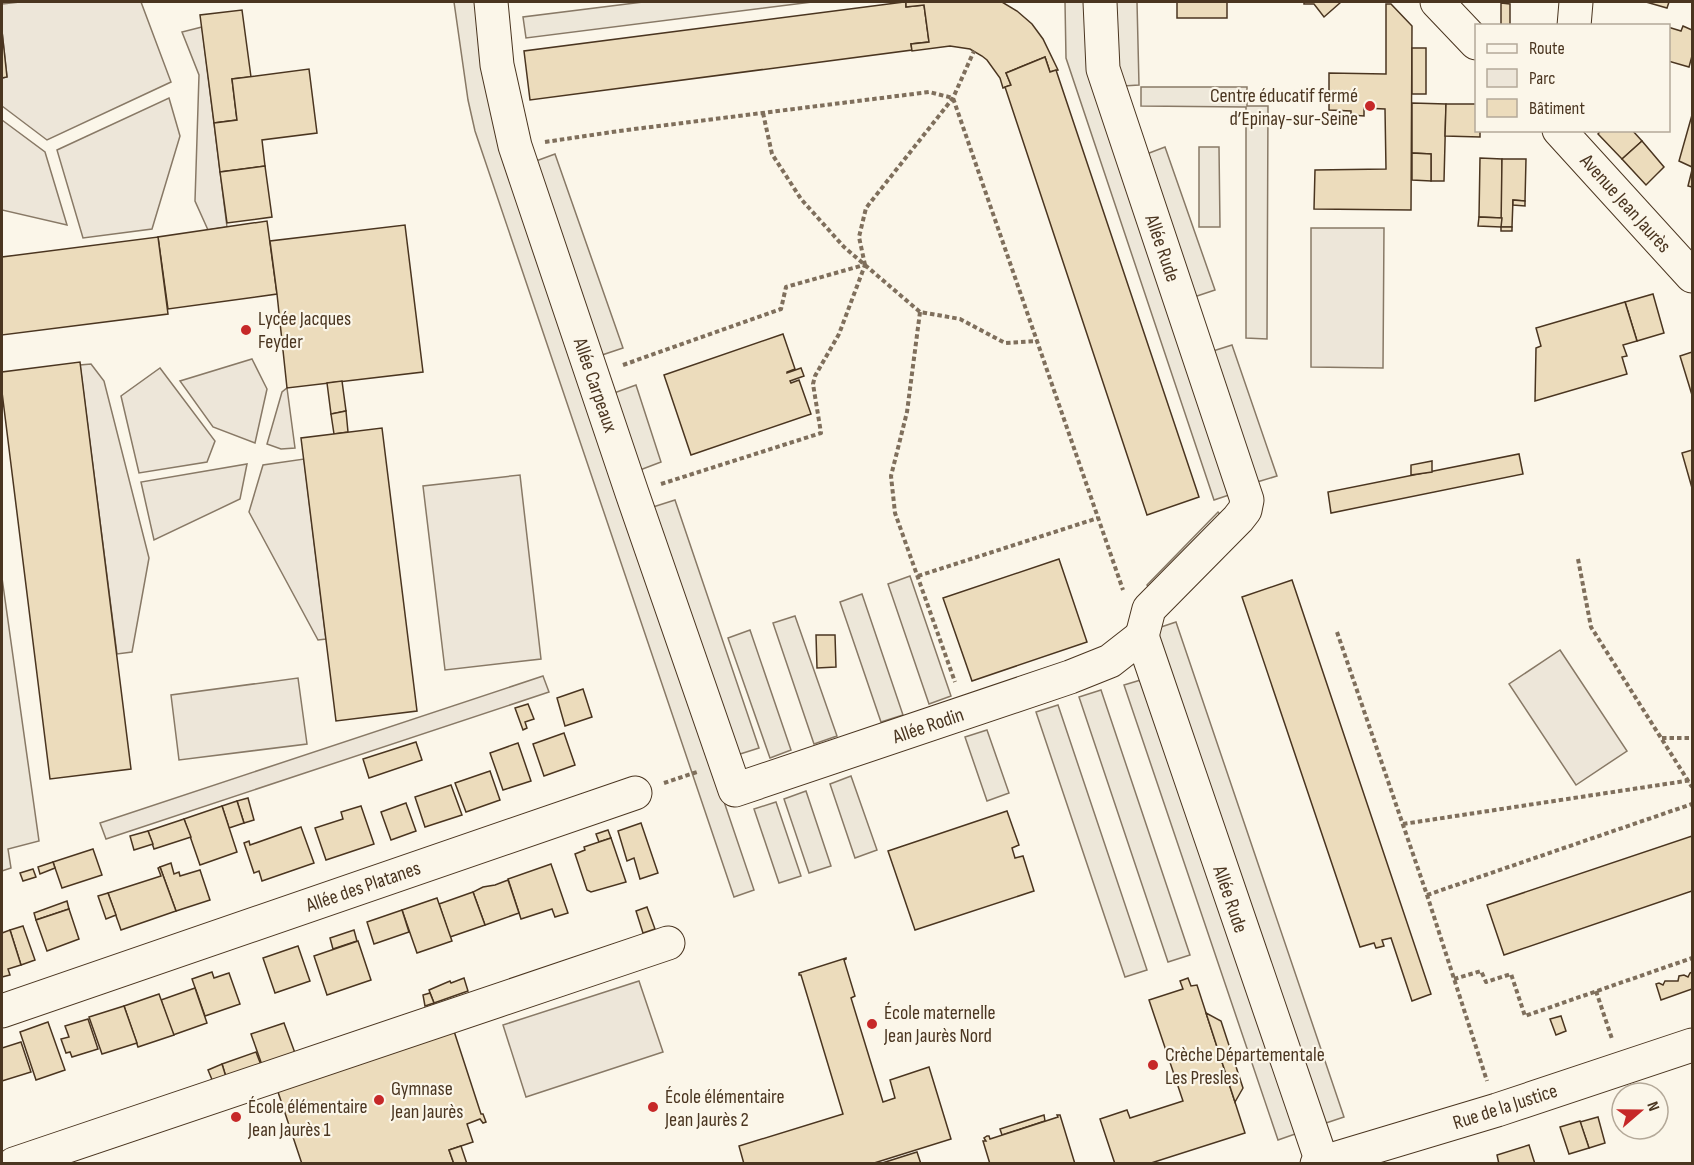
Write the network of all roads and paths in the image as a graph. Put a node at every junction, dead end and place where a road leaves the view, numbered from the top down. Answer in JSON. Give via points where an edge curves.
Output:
{"nodes":[{"id":1,"x":490,"y":2,"type":"edge"},
{"id":2,"x":1100,"y":2,"type":"edge"},
{"id":3,"x":1437,"y":2,"type":"edge"},
{"id":4,"x":1576,"y":2,"type":"edge"},
{"id":5,"x":1574,"y":24,"type":"edge"},
{"id":6,"x":1475,"y":42,"type":"edge"},
{"id":7,"x":974,"y":51,"type":"dead end"},
{"id":8,"x":953,"y":98,"type":"junction"},
{"id":9,"x":763,"y":113,"type":"junction"},
{"id":10,"x":1564,"y":133,"type":"edge"},
{"id":11,"x":515,"y":146,"type":"junction"},
{"id":12,"x":865,"y":265,"type":"junction"},
{"id":13,"x":1692,"y":276,"type":"edge"},
{"id":14,"x":920,"y":312,"type":"junction"},
{"id":15,"x":1038,"y":341,"type":"junction"},
{"id":16,"x":592,"y":375,"type":"junction"},
{"id":17,"x":632,"y":493,"type":"junction"},
{"id":18,"x":1098,"y":518,"type":"junction"},
{"id":19,"x":1578,"y":559,"type":"dead end"},
{"id":20,"x":918,"y":576,"type":"junction"},
{"id":21,"x":1337,"y":632,"type":"dead end"},
{"id":22,"x":1142,"y":636,"type":"junction"},
{"id":23,"x":966,"y":712,"type":"junction"},
{"id":24,"x":1661,"y":738,"type":"junction"},
{"id":25,"x":1692,"y":738,"type":"edge"},
{"id":26,"x":725,"y":763,"type":"junction"},
{"id":27,"x":1690,"y":780,"type":"edge"},
{"id":28,"x":1692,"y":787,"type":"edge"},
{"id":29,"x":634,"y":793,"type":"joint"},
{"id":30,"x":1692,"y":804,"type":"edge"},
{"id":31,"x":1403,"y":824,"type":"junction"},
{"id":32,"x":1427,"y":895,"type":"junction"},
{"id":33,"x":668,"y":943,"type":"dead end"},
{"id":34,"x":1692,"y":958,"type":"edge"},
{"id":35,"x":1454,"y":979,"type":"junction"},
{"id":36,"x":1596,"y":991,"type":"junction"},
{"id":37,"x":2,"y":1011,"type":"edge"},
{"id":38,"x":1692,"y":1045,"type":"edge"},
{"id":39,"x":1622,"y":1068,"type":"junction"},
{"id":40,"x":1497,"y":1110,"type":"junction"},
{"id":41,"x":1319,"y":1163,"type":"edge"},
{"id":42,"x":14,"y":1164,"type":"edge"}],
"edges":[{"from":1,"to":11,"type":"street","name":"Allée Carpeaux","via":[[497,65]]},
{"from":2,"to":22,"type":"street","name":"Allée Rude","via":[[1103,69],[1247,500],[1245,510],[1149,609]]},
{"from":3,"to":6,"type":"street"},
{"from":4,"to":5,"type":"street"},
{"from":7,"to":8,"type":"path"},
{"from":8,"to":9,"type":"path","via":[[929,92]]},
{"from":8,"to":12,"type":"path","via":[[866,208],[859,237]]},
{"from":8,"to":15,"type":"path"},
{"from":9,"to":11,"type":"path"},
{"from":9,"to":12,"type":"path","via":[[772,154],[801,200]]},
{"from":10,"to":13,"type":"street","name":"Avenue Jean Jaurès"},
{"from":11,"to":16,"type":"street","name":"Allée Carpeaux"},
{"from":12,"to":14,"type":"path"},
{"from":12,"to":16,"type":"path","via":[[786,287],[781,309]]},
{"from":12,"to":17,"type":"path","via":[[839,334],[815,376],[821,433]]},
{"from":14,"to":15,"type":"path","via":[[960,319],[1005,343]]},
{"from":14,"to":20,"type":"path","via":[[907,412],[891,476],[895,513]]},
{"from":15,"to":18,"type":"path"},
{"from":16,"to":17,"type":"street","name":"Allée Carpeaux"},
{"from":17,"to":26,"type":"street","name":"Allée Carpeaux"},
{"from":18,"to":20,"type":"path"},
{"from":18,"to":22,"type":"path"},
{"from":19,"to":24,"type":"path","via":[[1591,627]]},
{"from":20,"to":23,"type":"path"},
{"from":21,"to":31,"type":"path"},
{"from":22,"to":23,"type":"street","name":"Allée Rodin","via":[[1110,661]]},
{"from":22,"to":41,"type":"street","name":"Allée Rude"},
{"from":23,"to":26,"type":"street","name":"Allée Rodin","via":[[735,790]]},
{"from":24,"to":25,"type":"path"},
{"from":24,"to":27,"type":"path"},
{"from":26,"to":29,"type":"path"},
{"from":27,"to":28,"type":"path"},
{"from":27,"to":31,"type":"path"},
{"from":29,"to":37,"type":"street","name":"Allée des Platanes"},
{"from":30,"to":32,"type":"path"},
{"from":31,"to":32,"type":"path"},
{"from":32,"to":35,"type":"path"},
{"from":33,"to":42,"type":"street"},
{"from":34,"to":36,"type":"path"},
{"from":35,"to":36,"type":"path","via":[[1481,970],[1486,982],[1511,974],[1526,1016]]},
{"from":35,"to":40,"type":"path"},
{"from":36,"to":39,"type":"path"},
{"from":38,"to":39,"type":"street","name":"Rue de la Justice"},
{"from":39,"to":40,"type":"street","name":"Rue de la Justice"},
{"from":40,"to":41,"type":"street","name":"Rue de la Justice"}]}
